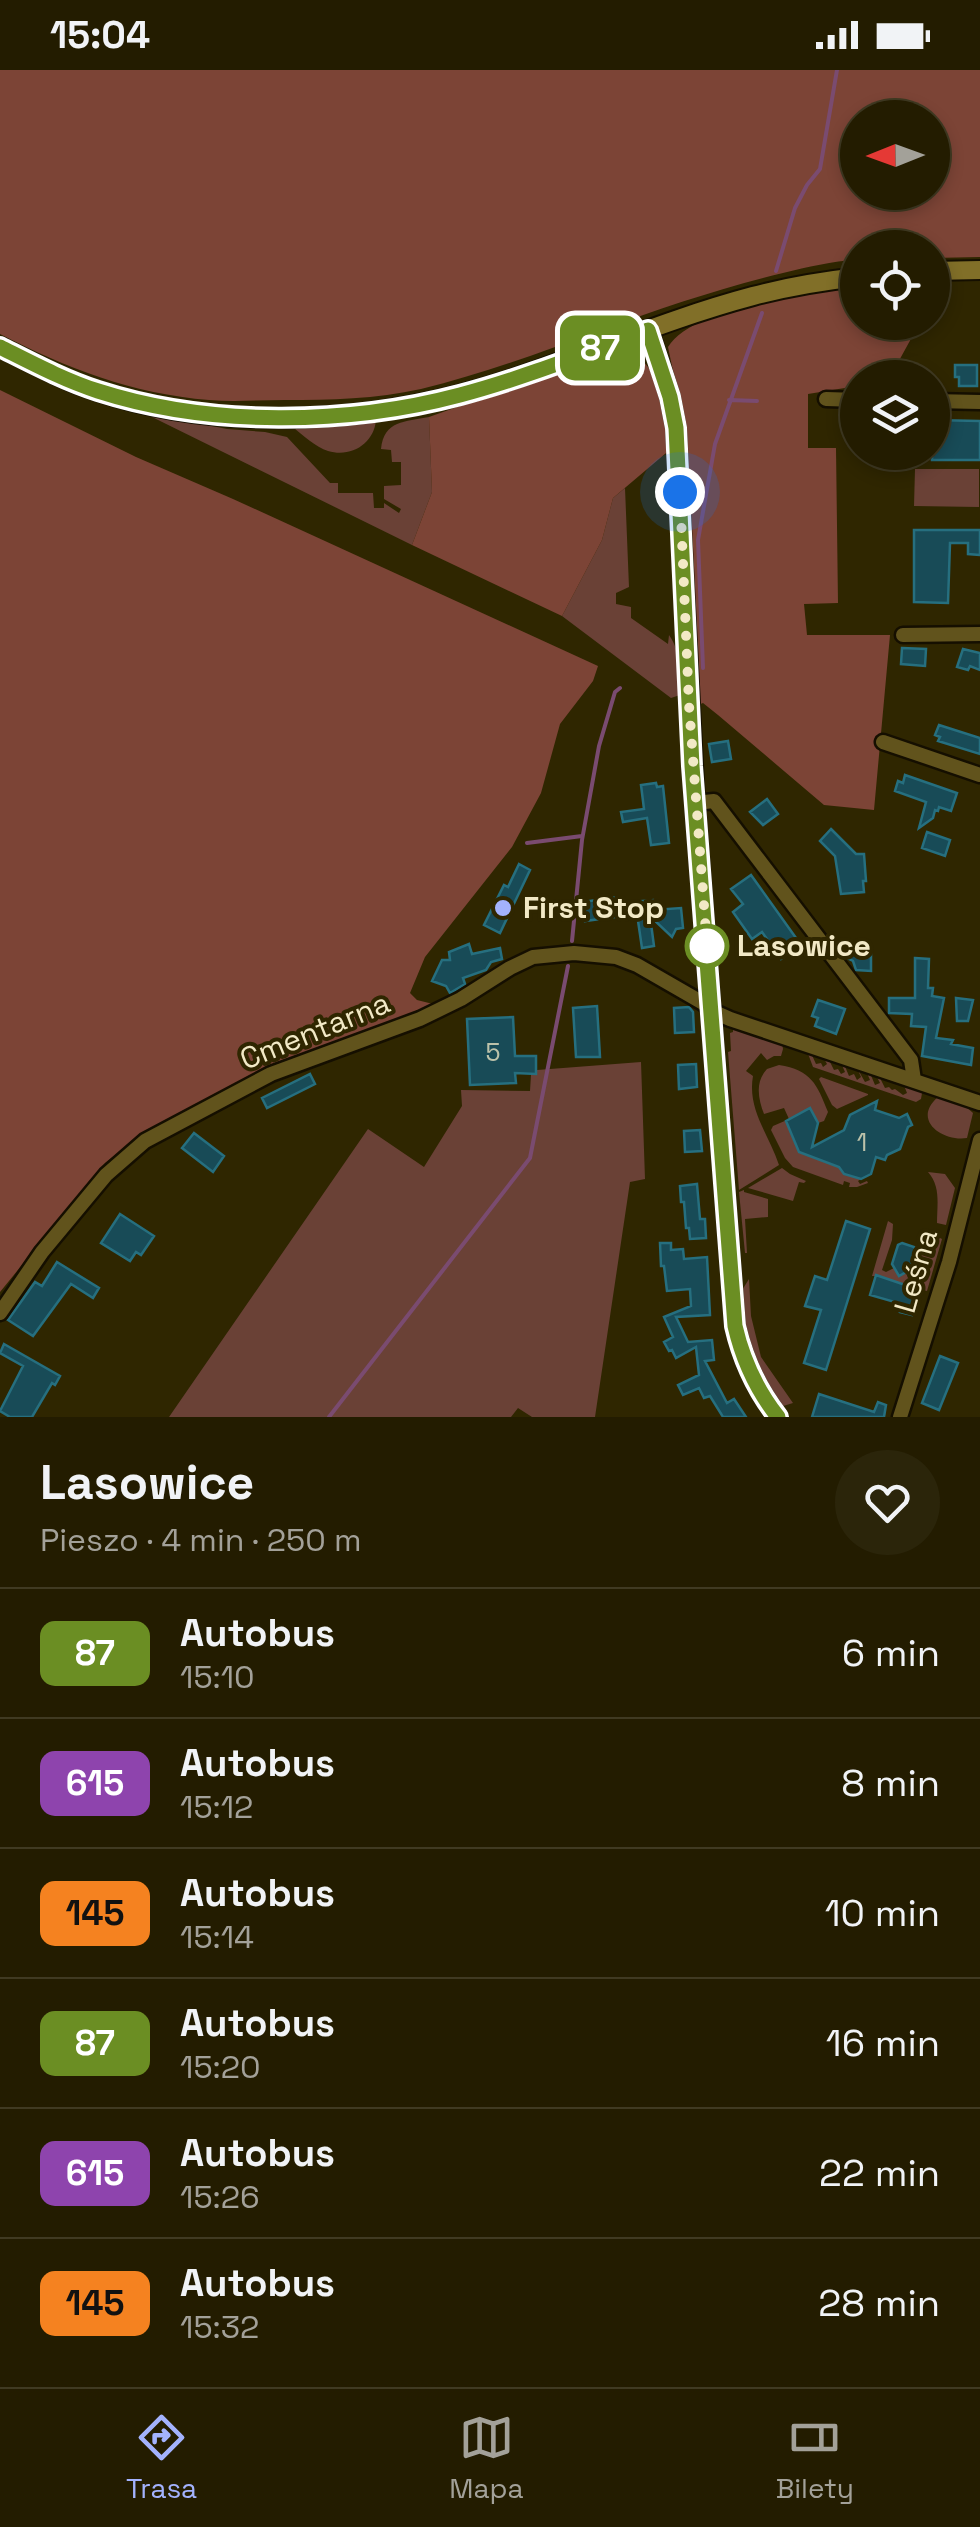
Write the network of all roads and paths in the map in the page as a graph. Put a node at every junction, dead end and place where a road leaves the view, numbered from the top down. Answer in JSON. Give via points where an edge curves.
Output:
{"nodes":[{"id":1,"x":980,"y":270,"type":"edge"},
{"id":2,"x":950,"y":271,"type":"edge"},
{"id":3,"x":840,"y":279,"type":"edge"},
{"id":4,"x":648,"y":330,"type":"junction"},
{"id":5,"x":0,"y":347,"type":"edge"},
{"id":6,"x":826,"y":399,"type":"dead end"},
{"id":7,"x":840,"y":399,"type":"edge"},
{"id":8,"x":950,"y":402,"type":"edge"},
{"id":9,"x":980,"y":402,"type":"edge"},
{"id":10,"x":980,"y":634,"type":"edge"},
{"id":11,"x":903,"y":635,"type":"dead end"},
{"id":12,"x":883,"y":742,"type":"dead end"},
{"id":13,"x":980,"y":774,"type":"edge"},
{"id":14,"x":695,"y":802,"type":"junction"},
{"id":15,"x":712,"y":1010,"type":"junction"},
{"id":16,"x":914,"y":1080,"type":"junction"},
{"id":17,"x":980,"y":1103,"type":"edge"},
{"id":18,"x":980,"y":1140,"type":"edge"},
{"id":19,"x":0,"y":1313,"type":"edge"},
{"id":20,"x":778,"y":1417,"type":"edge"},
{"id":21,"x":900,"y":1417,"type":"edge"}],
"edges":[{"from":1,"to":2,"type":"main road"},
{"from":3,"to":4,"type":"main road","via":[[752,296]]},
{"from":4,"to":5,"type":"main road","via":[[459,395],[313,417],[145,403],[67,380]]},
{"from":4,"to":14,"type":"street","via":[[676,428]]},
{"from":6,"to":7,"type":"street"},
{"from":8,"to":9,"type":"street"},
{"from":10,"to":11,"type":"street"},
{"from":12,"to":13,"type":"street"},
{"from":14,"to":15,"type":"street"},
{"from":14,"to":16,"type":"street","via":[[714,801],[911,1060]]},
{"from":15,"to":16,"type":"street","name":"Cmentarna"},
{"from":15,"to":19,"type":"street","name":"Cmentarna","via":[[616,958],[574,952],[533,957],[420,1019],[271,1074],[146,1141],[106,1174]]},
{"from":15,"to":20,"type":"street","via":[[735,1326],[750,1373]]},
{"from":16,"to":17,"type":"street","name":"Cmentarna"},
{"from":18,"to":21,"type":"street","name":"Leśna"}]}
